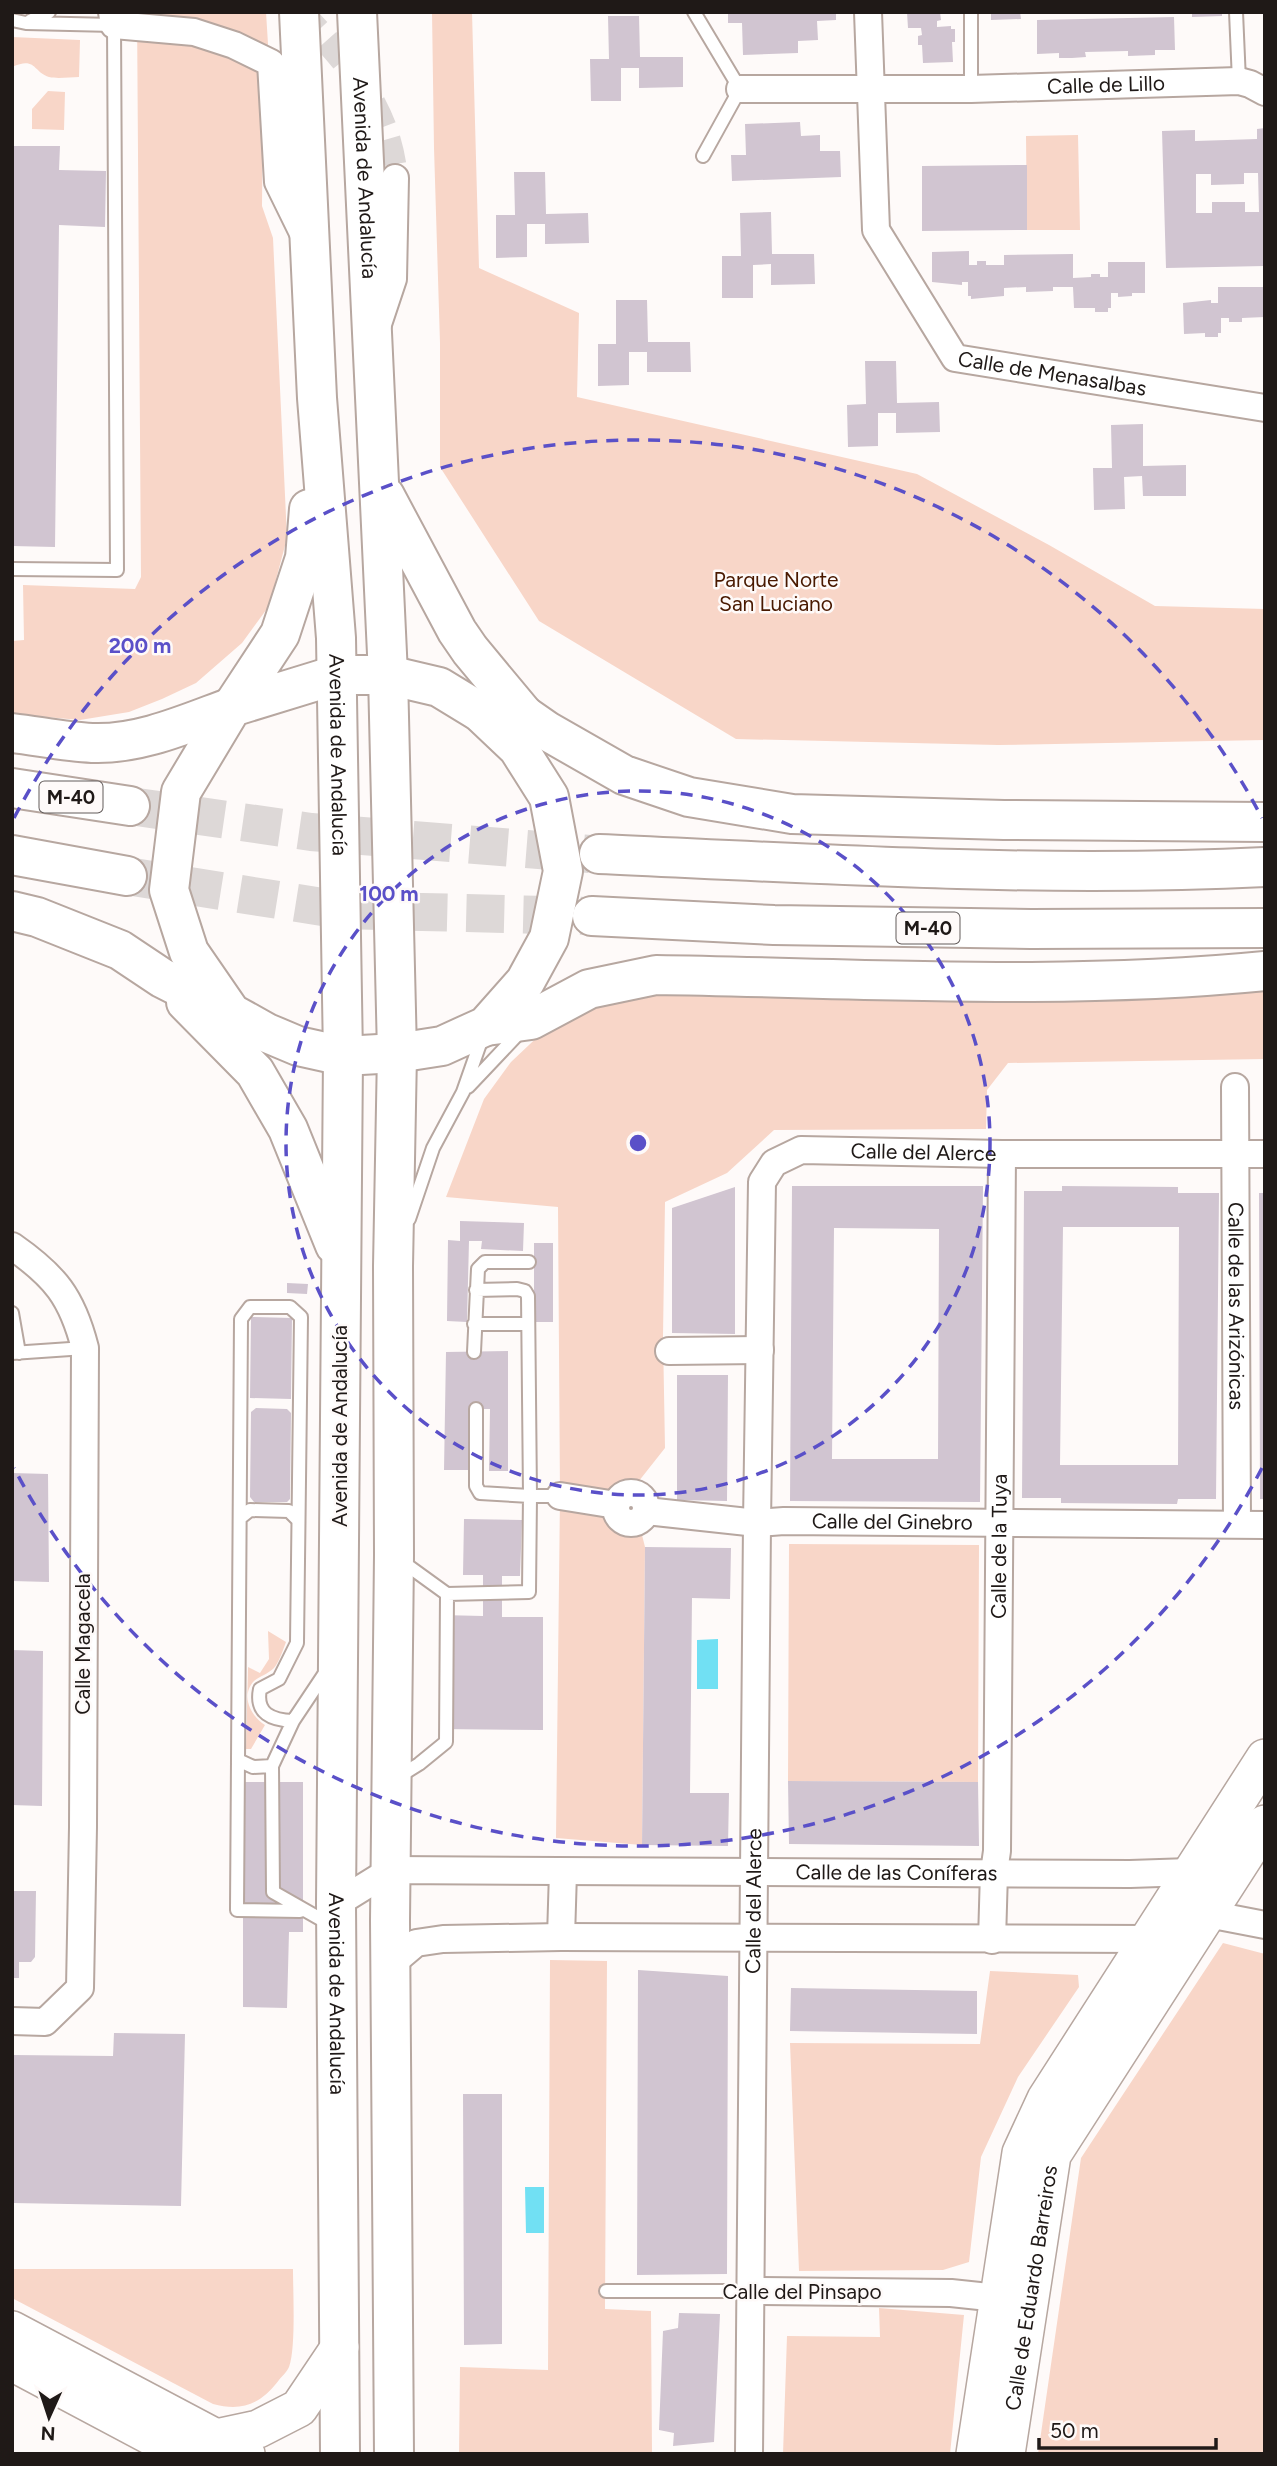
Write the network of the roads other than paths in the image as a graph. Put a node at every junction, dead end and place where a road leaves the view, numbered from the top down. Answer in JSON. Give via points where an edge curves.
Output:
{"nodes":[{"id":1,"x":49,"y":12,"type":"edge"},
{"id":2,"x":299,"y":12,"type":"edge"},
{"id":3,"x":357,"y":12,"type":"edge"},
{"id":4,"x":694,"y":12,"type":"edge"},
{"id":5,"x":868,"y":12,"type":"edge"},
{"id":6,"x":971,"y":12,"type":"edge"},
{"id":7,"x":1236,"y":12,"type":"edge"},
{"id":8,"x":113,"y":19,"type":"edge"},
{"id":9,"x":12,"y":20,"type":"edge"},
{"id":10,"x":26,"y":23,"type":"junction"},
{"id":11,"x":1239,"y":81,"type":"junction"},
{"id":12,"x":740,"y":89,"type":"junction"},
{"id":13,"x":870,"y":89,"type":"junction"},
{"id":14,"x":971,"y":89,"type":"junction"},
{"id":15,"x":1265,"y":92,"type":"edge"},
{"id":16,"x":703,"y":156,"type":"dead end"},
{"id":17,"x":395,"y":178,"type":"tunnel mouth"},
{"id":18,"x":310,"y":248,"type":"junction"},
{"id":19,"x":371,"y":346,"type":"junction"},
{"id":20,"x":317,"y":398,"type":"junction"},
{"id":21,"x":1265,"y":408,"type":"edge"},
{"id":22,"x":380,"y":486,"type":"junction"},
{"id":23,"x":12,"y":569,"type":"edge"},
{"id":24,"x":336,"y":675,"type":"junction"},
{"id":25,"x":388,"y":675,"type":"junction"},
{"id":26,"x":232,"y":707,"type":"junction"},
{"id":27,"x":480,"y":712,"type":"junction"},
{"id":28,"x":524,"y":715,"type":"junction"},
{"id":29,"x":12,"y":733,"type":"edge"},
{"id":30,"x":12,"y":788,"type":"edge"},
{"id":31,"x":130,"y":806,"type":"tunnel mouth"},
{"id":32,"x":1265,"y":822,"type":"edge"},
{"id":33,"x":599,"y":854,"type":"tunnel mouth"},
{"id":34,"x":12,"y":855,"type":"edge"},
{"id":35,"x":1265,"y":867,"type":"edge"},
{"id":36,"x":127,"y":876,"type":"tunnel mouth"},
{"id":37,"x":12,"y":911,"type":"edge"},
{"id":38,"x":592,"y":916,"type":"tunnel mouth"},
{"id":39,"x":1265,"y":928,"type":"edge"},
{"id":40,"x":1265,"y":971,"type":"edge"},
{"id":41,"x":162,"y":978,"type":"junction"},
{"id":42,"x":231,"y":1013,"type":"junction"},
{"id":43,"x":531,"y":1020,"type":"junction"},
{"id":44,"x":486,"y":1026,"type":"junction"},
{"id":45,"x":397,"y":1053,"type":"junction"},
{"id":46,"x":342,"y":1056,"type":"junction"},
{"id":47,"x":1235,"y":1087,"type":"dead end"},
{"id":48,"x":463,"y":1092,"type":"junction"},
{"id":49,"x":1002,"y":1154,"type":"junction"},
{"id":50,"x":1234,"y":1154,"type":"junction"},
{"id":51,"x":1265,"y":1154,"type":"edge"},
{"id":52,"x":12,"y":1246,"type":"edge"},
{"id":53,"x":342,"y":1261,"type":"junction"},
{"id":54,"x":529,"y":1262,"type":"dead end"},
{"id":55,"x":393,"y":1266,"type":"junction"},
{"id":56,"x":475,"y":1290,"type":"junction"},
{"id":57,"x":12,"y":1313,"type":"edge"},
{"id":58,"x":474,"y":1324,"type":"junction"},
{"id":59,"x":528,"y":1324,"type":"junction"},
{"id":60,"x":85,"y":1348,"type":"junction"},
{"id":61,"x":760,"y":1350,"type":"junction"},
{"id":62,"x":669,"y":1351,"type":"dead end"},
{"id":63,"x":474,"y":1352,"type":"dead end"},
{"id":64,"x":16,"y":1353,"type":"edge"},
{"id":65,"x":476,"y":1409,"type":"dead end"},
{"id":66,"x":530,"y":1496,"type":"junction"},
{"id":67,"x":560,"y":1496,"type":"joint"},
{"id":68,"x":240,"y":1518,"type":"junction"},
{"id":69,"x":298,"y":1520,"type":"junction"},
{"id":70,"x":757,"y":1523,"type":"junction"},
{"id":71,"x":999,"y":1523,"type":"junction"},
{"id":72,"x":1237,"y":1524,"type":"junction"},
{"id":73,"x":1265,"y":1525,"type":"edge"},
{"id":74,"x":394,"y":1555,"type":"junction"},
{"id":75,"x":447,"y":1594,"type":"junction"},
{"id":76,"x":338,"y":1652,"type":"junction"},
{"id":77,"x":293,"y":1721,"type":"junction"},
{"id":78,"x":1265,"y":1758,"type":"edge"},
{"id":79,"x":238,"y":1759,"type":"junction"},
{"id":80,"x":272,"y":1766,"type":"junction"},
{"id":81,"x":392,"y":1780,"type":"junction"},
{"id":82,"x":1265,"y":1825,"type":"edge"},
{"id":83,"x":391,"y":1870,"type":"junction"},
{"id":84,"x":563,"y":1872,"type":"junction"},
{"id":85,"x":994,"y":1872,"type":"junction"},
{"id":86,"x":1190,"y":1872,"type":"junction"},
{"id":87,"x":754,"y":1873,"type":"junction"},
{"id":88,"x":325,"y":1914,"type":"junction"},
{"id":89,"x":1208,"y":1914,"type":"junction"},
{"id":90,"x":1265,"y":1925,"type":"edge"},
{"id":91,"x":561,"y":1937,"type":"junction"},
{"id":92,"x":753,"y":1939,"type":"junction"},
{"id":93,"x":992,"y":1940,"type":"junction"},
{"id":94,"x":1147,"y":1940,"type":"junction"},
{"id":95,"x":390,"y":1965,"type":"junction"},
{"id":96,"x":12,"y":2021,"type":"edge"},
{"id":97,"x":606,"y":2291,"type":"dead end"},
{"id":98,"x":751,"y":2291,"type":"junction"},
{"id":99,"x":998,"y":2298,"type":"junction"},
{"id":100,"x":12,"y":2330,"type":"edge"},
{"id":101,"x":340,"y":2347,"type":"junction"},
{"id":102,"x":12,"y":2362,"type":"edge"},
{"id":103,"x":216,"y":2449,"type":"edge"},
{"id":104,"x":340,"y":2454,"type":"edge"},
{"id":105,"x":394,"y":2454,"type":"edge"},
{"id":106,"x":749,"y":2454,"type":"edge"},
{"id":107,"x":975,"y":2454,"type":"edge"},
{"id":108,"x":1006,"y":2454,"type":"edge"}],
"edges":[{"from":1,"to":10,"type":"lane"},
{"from":2,"to":18,"type":"main road","name":"Avenida de Andalucía"},
{"from":3,"to":19,"type":"main road","name":"Avenida de Andalucía"},
{"from":4,"to":12,"type":"lane"},
{"from":5,"to":13,"type":"street","name":"Calle de Menasalbas"},
{"from":6,"to":14,"type":"lane"},
{"from":7,"to":11,"type":"lane"},
{"from":8,"to":10,"type":"lane"},
{"from":8,"to":18,"type":"street","name":"Avenida de Andalucía","via":[[194,32],[271,63],[278,182]]},
{"from":8,"to":23,"type":"lane","via":[[117,570]]},
{"from":9,"to":10,"type":"lane"},
{"from":11,"to":14,"type":"street","name":"Calle de Lillo"},
{"from":11,"to":15,"type":"street","name":"Calle de Lillo"},
{"from":12,"to":13,"type":"street","name":"Calle de Lillo"},
{"from":12,"to":16,"type":"lane"},
{"from":13,"to":14,"type":"street","name":"Calle de Lillo"},
{"from":13,"to":21,"type":"street","name":"Calle de Menasalbas","via":[[876,230],[955,358]]},
{"from":17,"to":19,"type":"street","name":"Avenida de Andalucía","via":[[393,279]]},
{"from":18,"to":20,"type":"main road","name":"Avenida de Andalucía"},
{"from":19,"to":22,"type":"main road","name":"Avenida de Andalucía"},
{"from":20,"to":24,"type":"main road","name":"Avenida de Andalucía"},
{"from":20,"to":26,"type":"main road","name":"Avenida de Andalucía","via":[[305,558],[280,634]]},
{"from":22,"to":25,"type":"main road","name":"Avenida de Andalucía"},
{"from":22,"to":28,"type":"main road","name":"Avenida de Andalucía","via":[[457,631]]},
{"from":24,"to":25,"type":"main road"},
{"from":24,"to":26,"type":"main road"},
{"from":24,"to":46,"type":"main road","name":"Avenida de Andalucía"},
{"from":25,"to":27,"type":"main road","via":[[439,687]]},
{"from":25,"to":45,"type":"main road","name":"Avenida de Andalucía"},
{"from":26,"to":29,"type":"main road","via":[[179,727],[93,743]]},
{"from":26,"to":42,"type":"main road","name":"Avenida de Andalucía","via":[[181,792],[169,890],[189,952]]},
{"from":27,"to":28,"type":"main road"},
{"from":27,"to":44,"type":"main road","via":[[518,748],[549,797],[562,870],[549,938],[525,982]]},
{"from":28,"to":32,"type":"main road","via":[[624,775],[689,797],[792,814]]},
{"from":30,"to":31,"type":"main road","number":"M-40"},
{"from":33,"to":35,"type":"main road","via":[[976,871]]},
{"from":34,"to":36,"type":"main road"},
{"from":37,"to":41,"type":"main road","via":[[120,950]]},
{"from":38,"to":39,"type":"main road","number":"M-40","via":[[801,926]]},
{"from":40,"to":43,"type":"main road","via":[[1083,982],[656,975],[589,989]]},
{"from":41,"to":42,"type":"main road"},
{"from":41,"to":53,"type":"main road","via":[[255,1072],[288,1129]]},
{"from":42,"to":46,"type":"main road","via":[[298,1046]]},
{"from":43,"to":44,"type":"main road"},
{"from":43,"to":48,"type":"lane"},
{"from":44,"to":45,"type":"main road","via":[[442,1046]]},
{"from":44,"to":48,"type":"lane"},
{"from":45,"to":46,"type":"main road"},
{"from":45,"to":55,"type":"main road","name":"Avenida de Andalucía"},
{"from":46,"to":53,"type":"main road","name":"Avenida de Andalucía"},
{"from":47,"to":50,"type":"street","name":"Calle de las Arizónicas"},
{"from":48,"to":55,"type":"lane","via":[[433,1148]]},
{"from":49,"to":50,"type":"street","name":"Calle del Alerce"},
{"from":49,"to":61,"type":"street","name":"Calle del Alerce","via":[[801,1150],[774,1163],[762,1182]]},
{"from":49,"to":71,"type":"street","name":"Calle de la Tuya"},
{"from":50,"to":51,"type":"street","name":"Calle del Alerce"},
{"from":50,"to":72,"type":"street","name":"Calle de las Arizónicas"},
{"from":52,"to":60,"type":"street","name":"Calle Magacela","via":[[48,1273],[63,1293],[78,1320]]},
{"from":53,"to":76,"type":"main road","name":"Avenida de Andalucía"},
{"from":54,"to":56,"type":"lane","via":[[485,1262],[478,1269]]},
{"from":55,"to":74,"type":"main road","name":"Avenida de Andalucía"},
{"from":56,"to":58,"type":"lane"},
{"from":56,"to":59,"type":"lane","via":[[525,1291]]},
{"from":57,"to":64,"type":"lane"},
{"from":58,"to":59,"type":"lane"},
{"from":58,"to":63,"type":"lane"},
{"from":59,"to":66,"type":"lane"},
{"from":60,"to":64,"type":"lane"},
{"from":60,"to":96,"type":"street","name":"Calle Magacela","via":[[80,1988],[45,2022]]},
{"from":61,"to":62,"type":"street"},
{"from":61,"to":70,"type":"street","name":"Calle del Alerce"},
{"from":65,"to":66,"type":"lane","via":[[476,1486],[480,1493]]},
{"from":66,"to":67,"type":"lane"},
{"from":66,"to":75,"type":"lane","via":[[529,1592]]},
{"from":67,"to":70,"type":"street","name":"Calle del Ginebro","via":[[616,1505],[620,1518],[628,1523],[642,1519],[646,1511]]},
{"from":68,"to":69,"type":"lane","via":[[250,1510],[269,1510],[289,1511]]},
{"from":68,"to":69,"type":"lane","via":[[241,1319],[250,1307],[290,1307],[301,1317]]},
{"from":68,"to":79,"type":"lane"},
{"from":69,"to":77,"type":"lane","via":[[296,1643],[279,1679],[260,1689],[258,1700],[261,1710],[272,1717]]},
{"from":70,"to":71,"type":"street","name":"Calle del Ginebro"},
{"from":70,"to":87,"type":"street","name":"Calle del Alerce"},
{"from":71,"to":72,"type":"street","name":"Calle del Ginebro"},
{"from":71,"to":85,"type":"street","name":"Calle de la Tuya","via":[[998,1851]]},
{"from":72,"to":73,"type":"street","name":"Calle del Ginebro"},
{"from":74,"to":75,"type":"lane"},
{"from":74,"to":81,"type":"main road","name":"Avenida de Andalucía"},
{"from":75,"to":81,"type":"lane","via":[[446,1742]]},
{"from":76,"to":77,"type":"lane"},
{"from":76,"to":88,"type":"main road","name":"Avenida de Andalucía"},
{"from":77,"to":80,"type":"lane"},
{"from":78,"to":86,"type":"street","name":"Calle de Eduardo Barreiros"},
{"from":79,"to":80,"type":"lane","via":[[253,1767]]},
{"from":79,"to":88,"type":"lane","via":[[237,1910]]},
{"from":80,"to":88,"type":"lane","via":[[273,1892]]},
{"from":81,"to":83,"type":"main road","name":"Avenida de Andalucía"},
{"from":82,"to":89,"type":"street","name":"Calle de Eduardo Barreiros"},
{"from":83,"to":84,"type":"street","name":"Calle de las Coníferas"},
{"from":83,"to":88,"type":"street"},
{"from":83,"to":95,"type":"main road","name":"Avenida de Andalucía"},
{"from":84,"to":87,"type":"street","name":"Calle de las Coníferas"},
{"from":84,"to":91,"type":"street"},
{"from":85,"to":86,"type":"street","name":"Calle de las Coníferas"},
{"from":85,"to":87,"type":"street","name":"Calle de las Coníferas"},
{"from":85,"to":93,"type":"street","name":"Calle de la Tuya"},
{"from":86,"to":89,"type":"street"},
{"from":86,"to":94,"type":"street","name":"Calle de Eduardo Barreiros"},
{"from":87,"to":92,"type":"street","name":"Calle del Alerce"},
{"from":88,"to":101,"type":"main road","name":"Avenida de Andalucía"},
{"from":89,"to":90,"type":"street"},
{"from":89,"to":94,"type":"street"},
{"from":89,"to":108,"type":"street","name":"Calle de Eduardo Barreiros","via":[[1052,2155]]},
{"from":91,"to":92,"type":"street"},
{"from":91,"to":95,"type":"street","via":[[426,1940]]},
{"from":92,"to":93,"type":"street"},
{"from":92,"to":98,"type":"street","name":"Calle del Alerce"},
{"from":93,"to":94,"type":"street"},
{"from":94,"to":99,"type":"street","name":"Calle de Eduardo Barreiros","via":[[1046,2099],[1021,2152]]},
{"from":95,"to":105,"type":"main road","name":"Avenida de Andalucía"},
{"from":97,"to":98,"type":"lane","name":"Calle del Pinsapo"},
{"from":98,"to":99,"type":"street","name":"Calle del Pinsapo","via":[[951,2292]]},
{"from":98,"to":106,"type":"street","name":"Calle del Alerce"},
{"from":99,"to":107,"type":"street","name":"Calle de Eduardo Barreiros"},
{"from":100,"to":103,"type":"street"},
{"from":101,"to":103,"type":"street","via":[[299,2408]]},
{"from":101,"to":104,"type":"main road","name":"Avenida de Andalucía"},
{"from":102,"to":103,"type":"street"}]}
